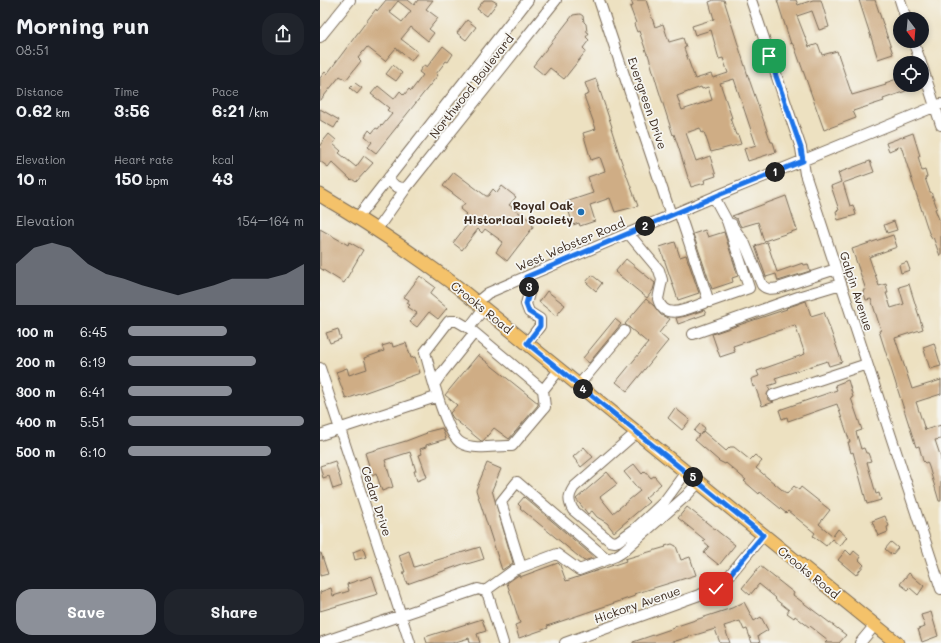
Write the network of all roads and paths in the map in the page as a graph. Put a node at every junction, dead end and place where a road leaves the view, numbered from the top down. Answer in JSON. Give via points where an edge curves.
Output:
{"nodes":[{"id":1,"x":350,"y":0,"type":"edge"},
{"id":2,"x":528,"y":0,"type":"edge"},
{"id":3,"x":556,"y":0,"type":"edge"},
{"id":4,"x":599,"y":0,"type":"edge"},
{"id":5,"x":751,"y":0,"type":"edge"},
{"id":6,"x":900,"y":0,"type":"edge"},
{"id":7,"x":904,"y":12,"type":"edge"},
{"id":8,"x":320,"y":37,"type":"edge"},
{"id":9,"x":929,"y":83,"type":"edge"},
{"id":10,"x":938,"y":105,"type":"edge"},
{"id":11,"x":941,"y":125,"type":"edge"},
{"id":12,"x":803,"y":161,"type":"junction"},
{"id":13,"x":389,"y":177,"type":"junction"},
{"id":14,"x":406,"y":188,"type":"junction"},
{"id":15,"x":320,"y":195,"type":"edge"},
{"id":16,"x":717,"y":196,"type":"junction"},
{"id":17,"x":675,"y":213,"type":"junction"},
{"id":18,"x":358,"y":217,"type":"junction"},
{"id":19,"x":377,"y":229,"type":"junction"},
{"id":20,"x":628,"y":233,"type":"junction"},
{"id":21,"x":836,"y":269,"type":"junction"},
{"id":22,"x":526,"y":277,"type":"junction"},
{"id":23,"x":841,"y":284,"type":"junction"},
{"id":24,"x":704,"y":303,"type":"dead end"},
{"id":25,"x":480,"y":305,"type":"junction"},
{"id":26,"x":471,"y":330,"type":"junction"},
{"id":27,"x":624,"y":331,"type":"dead end"},
{"id":28,"x":693,"y":334,"type":"dead end"},
{"id":29,"x":527,"y":343,"type":"junction"},
{"id":30,"x":868,"y":364,"type":"junction"},
{"id":31,"x":320,"y":368,"type":"edge"},
{"id":32,"x":559,"y":370,"type":"junction"},
{"id":33,"x":434,"y":385,"type":"junction"},
{"id":34,"x":578,"y":386,"type":"junction"},
{"id":35,"x":543,"y":390,"type":"junction"},
{"id":36,"x":773,"y":395,"type":"dead end"},
{"id":37,"x":433,"y":398,"type":"dead end"},
{"id":38,"x":340,"y":429,"type":"junction"},
{"id":39,"x":637,"y":432,"type":"junction"},
{"id":40,"x":320,"y":435,"type":"edge"},
{"id":41,"x":686,"y":472,"type":"junction"},
{"id":42,"x":699,"y":482,"type":"junction"},
{"id":43,"x":763,"y":535,"type":"junction"},
{"id":44,"x":607,"y":560,"type":"junction"},
{"id":45,"x":521,"y":567,"type":"junction"},
{"id":46,"x":941,"y":589,"type":"edge"},
{"id":47,"x":485,"y":592,"type":"junction"},
{"id":48,"x":401,"y":616,"type":"junction"},
{"id":49,"x":875,"y":625,"type":"junction"},
{"id":50,"x":320,"y":642,"type":"edge"},
{"id":51,"x":410,"y":643,"type":"edge"},
{"id":52,"x":503,"y":643,"type":"edge"},
{"id":53,"x":565,"y":643,"type":"edge"},
{"id":54,"x":860,"y":643,"type":"edge"},
{"id":55,"x":897,"y":643,"type":"edge"}],
"edges":[{"from":1,"to":8,"type":"street"},
{"from":2,"to":13,"type":"street","name":"Northwood Boulevard"},
{"from":3,"to":14,"type":"street","name":"Northwood Boulevard"},
{"from":4,"to":17,"type":"street","name":"Evergreen Drive"},
{"from":5,"to":12,"type":"street","name":"Galpin Avenue","via":[[801,148]]},
{"from":6,"to":7,"type":"street"},
{"from":9,"to":10,"type":"street"},
{"from":10,"to":11,"type":"street"},
{"from":10,"to":12,"type":"street","name":"West Webster Road"},
{"from":12,"to":16,"type":"street","name":"West Webster Road"},
{"from":12,"to":21,"type":"street","name":"Galpin Avenue"},
{"from":13,"to":14,"type":"street","via":[[398,188]]},
{"from":13,"to":18,"type":"street","name":"Northwood Boulevard"},
{"from":14,"to":19,"type":"street","name":"Northwood Boulevard"},
{"from":15,"to":18,"type":"main road","name":"Crooks Road"},
{"from":16,"to":17,"type":"street","name":"West Webster Road"},
{"from":16,"to":17,"type":"street","name":"Evergreen Drive","via":[[749,288],[708,302]]},
{"from":16,"to":21,"type":"street","via":[[733,227],[746,244],[762,285],[766,288],[778,288]]},
{"from":17,"to":20,"type":"street","name":"West Webster Road"},
{"from":18,"to":19,"type":"main road","name":"Crooks Road"},
{"from":19,"to":25,"type":"main road","name":"Crooks Road"},
{"from":20,"to":22,"type":"street","name":"West Webster Road"},
{"from":20,"to":24,"type":"street","via":[[659,270],[662,280],[658,299],[662,306],[669,312],[676,312]]},
{"from":21,"to":23,"type":"street","name":"Galpin Avenue"},
{"from":22,"to":25,"type":"street","name":"West Webster Road","via":[[488,293]]},
{"from":22,"to":29,"type":"street","via":[[530,290],[526,304],[529,312],[540,319],[540,326]]},
{"from":23,"to":28,"type":"street"},
{"from":23,"to":30,"type":"street","name":"Galpin Avenue"},
{"from":25,"to":26,"type":"street","name":"West Webster Road"},
{"from":25,"to":29,"type":"main road","name":"Crooks Road"},
{"from":26,"to":33,"type":"street"},
{"from":26,"to":33,"type":"street","via":[[456,321],[449,321],[425,352]]},
{"from":26,"to":35,"type":"street"},
{"from":27,"to":34,"type":"street"},
{"from":29,"to":32,"type":"main road","name":"Crooks Road"},
{"from":30,"to":36,"type":"street"},
{"from":30,"to":46,"type":"street","name":"Galpin Avenue"},
{"from":31,"to":38,"type":"street","name":"Cedar Drive"},
{"from":32,"to":34,"type":"main road","name":"Crooks Road"},
{"from":32,"to":35,"type":"street"},
{"from":33,"to":35,"type":"street","via":[[446,419],[460,443],[480,448],[512,446],[545,406]]},
{"from":34,"to":39,"type":"main road","name":"Crooks Road"},
{"from":37,"to":38,"type":"street"},
{"from":38,"to":40,"type":"street"},
{"from":38,"to":48,"type":"street","name":"Cedar Drive"},
{"from":39,"to":41,"type":"main road","name":"Crooks Road"},
{"from":39,"to":41,"type":"street","via":[[574,487],[569,497],[569,504],[573,510],[610,541],[618,541],[635,529],[664,502]]},
{"from":41,"to":42,"type":"main road","name":"Crooks Road"},
{"from":42,"to":43,"type":"main road","name":"Crooks Road"},
{"from":42,"to":44,"type":"street","via":[[621,554]]},
{"from":43,"to":49,"type":"main road","name":"Crooks Road"},
{"from":43,"to":53,"type":"street","name":"Hickory Avenue","via":[[716,589]]},
{"from":44,"to":45,"type":"street","via":[[580,570],[557,554]]},
{"from":44,"to":45,"type":"street","via":[[517,482],[501,502]]},
{"from":45,"to":47,"type":"street","via":[[493,584]]},
{"from":47,"to":48,"type":"street","via":[[478,589]]},
{"from":47,"to":52,"type":"street"},
{"from":48,"to":50,"type":"street"},
{"from":48,"to":51,"type":"street","name":"Cedar Drive"},
{"from":49,"to":54,"type":"street"},
{"from":49,"to":55,"type":"main road","name":"Crooks Road"}]}
